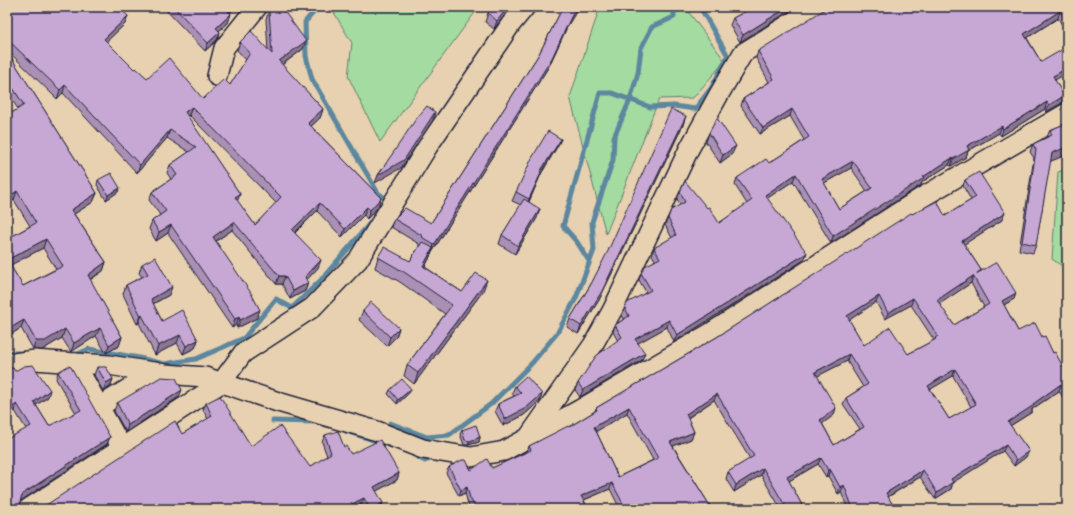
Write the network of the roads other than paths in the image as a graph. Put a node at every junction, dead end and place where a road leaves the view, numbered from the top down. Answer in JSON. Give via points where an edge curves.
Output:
{"nodes":[{"id":1,"x":257,"y":7,"type":"edge"},
{"id":2,"x":525,"y":7,"type":"edge"},
{"id":3,"x":817,"y":7,"type":"edge"},
{"id":4,"x":217,"y":76,"type":"dead end"},
{"id":5,"x":1067,"y":113,"type":"edge"},
{"id":6,"x":75,"y":363,"type":"junction"},
{"id":7,"x":7,"y":364,"type":"edge"},
{"id":8,"x":155,"y":372,"type":"junction"},
{"id":9,"x":222,"y":383,"type":"junction"},
{"id":10,"x":99,"y":407,"type":"junction"},
{"id":11,"x":527,"y":439,"type":"junction"},
{"id":12,"x":122,"y":448,"type":"junction"},
{"id":13,"x":28,"y":509,"type":"edge"}],
"edges":[{"from":1,"to":4,"type":"street","via":[[224,48]]},
{"from":2,"to":9,"type":"street","via":[[428,146],[358,260],[312,308],[243,353]]},
{"from":3,"to":11,"type":"street","via":[[743,53],[689,149],[614,309],[593,345]]},
{"from":5,"to":11,"type":"street","via":[[921,198],[709,334]]},
{"from":6,"to":7,"type":"street","via":[[35,360]]},
{"from":6,"to":8,"type":"street"},
{"from":6,"to":10,"type":"street"},
{"from":8,"to":9,"type":"street","via":[[205,377]]},
{"from":8,"to":10,"type":"street"},
{"from":9,"to":11,"type":"street","via":[[377,431],[424,449],[471,458],[504,451]]},
{"from":9,"to":12,"type":"street"},
{"from":10,"to":12,"type":"street"},
{"from":12,"to":13,"type":"street"}]}
